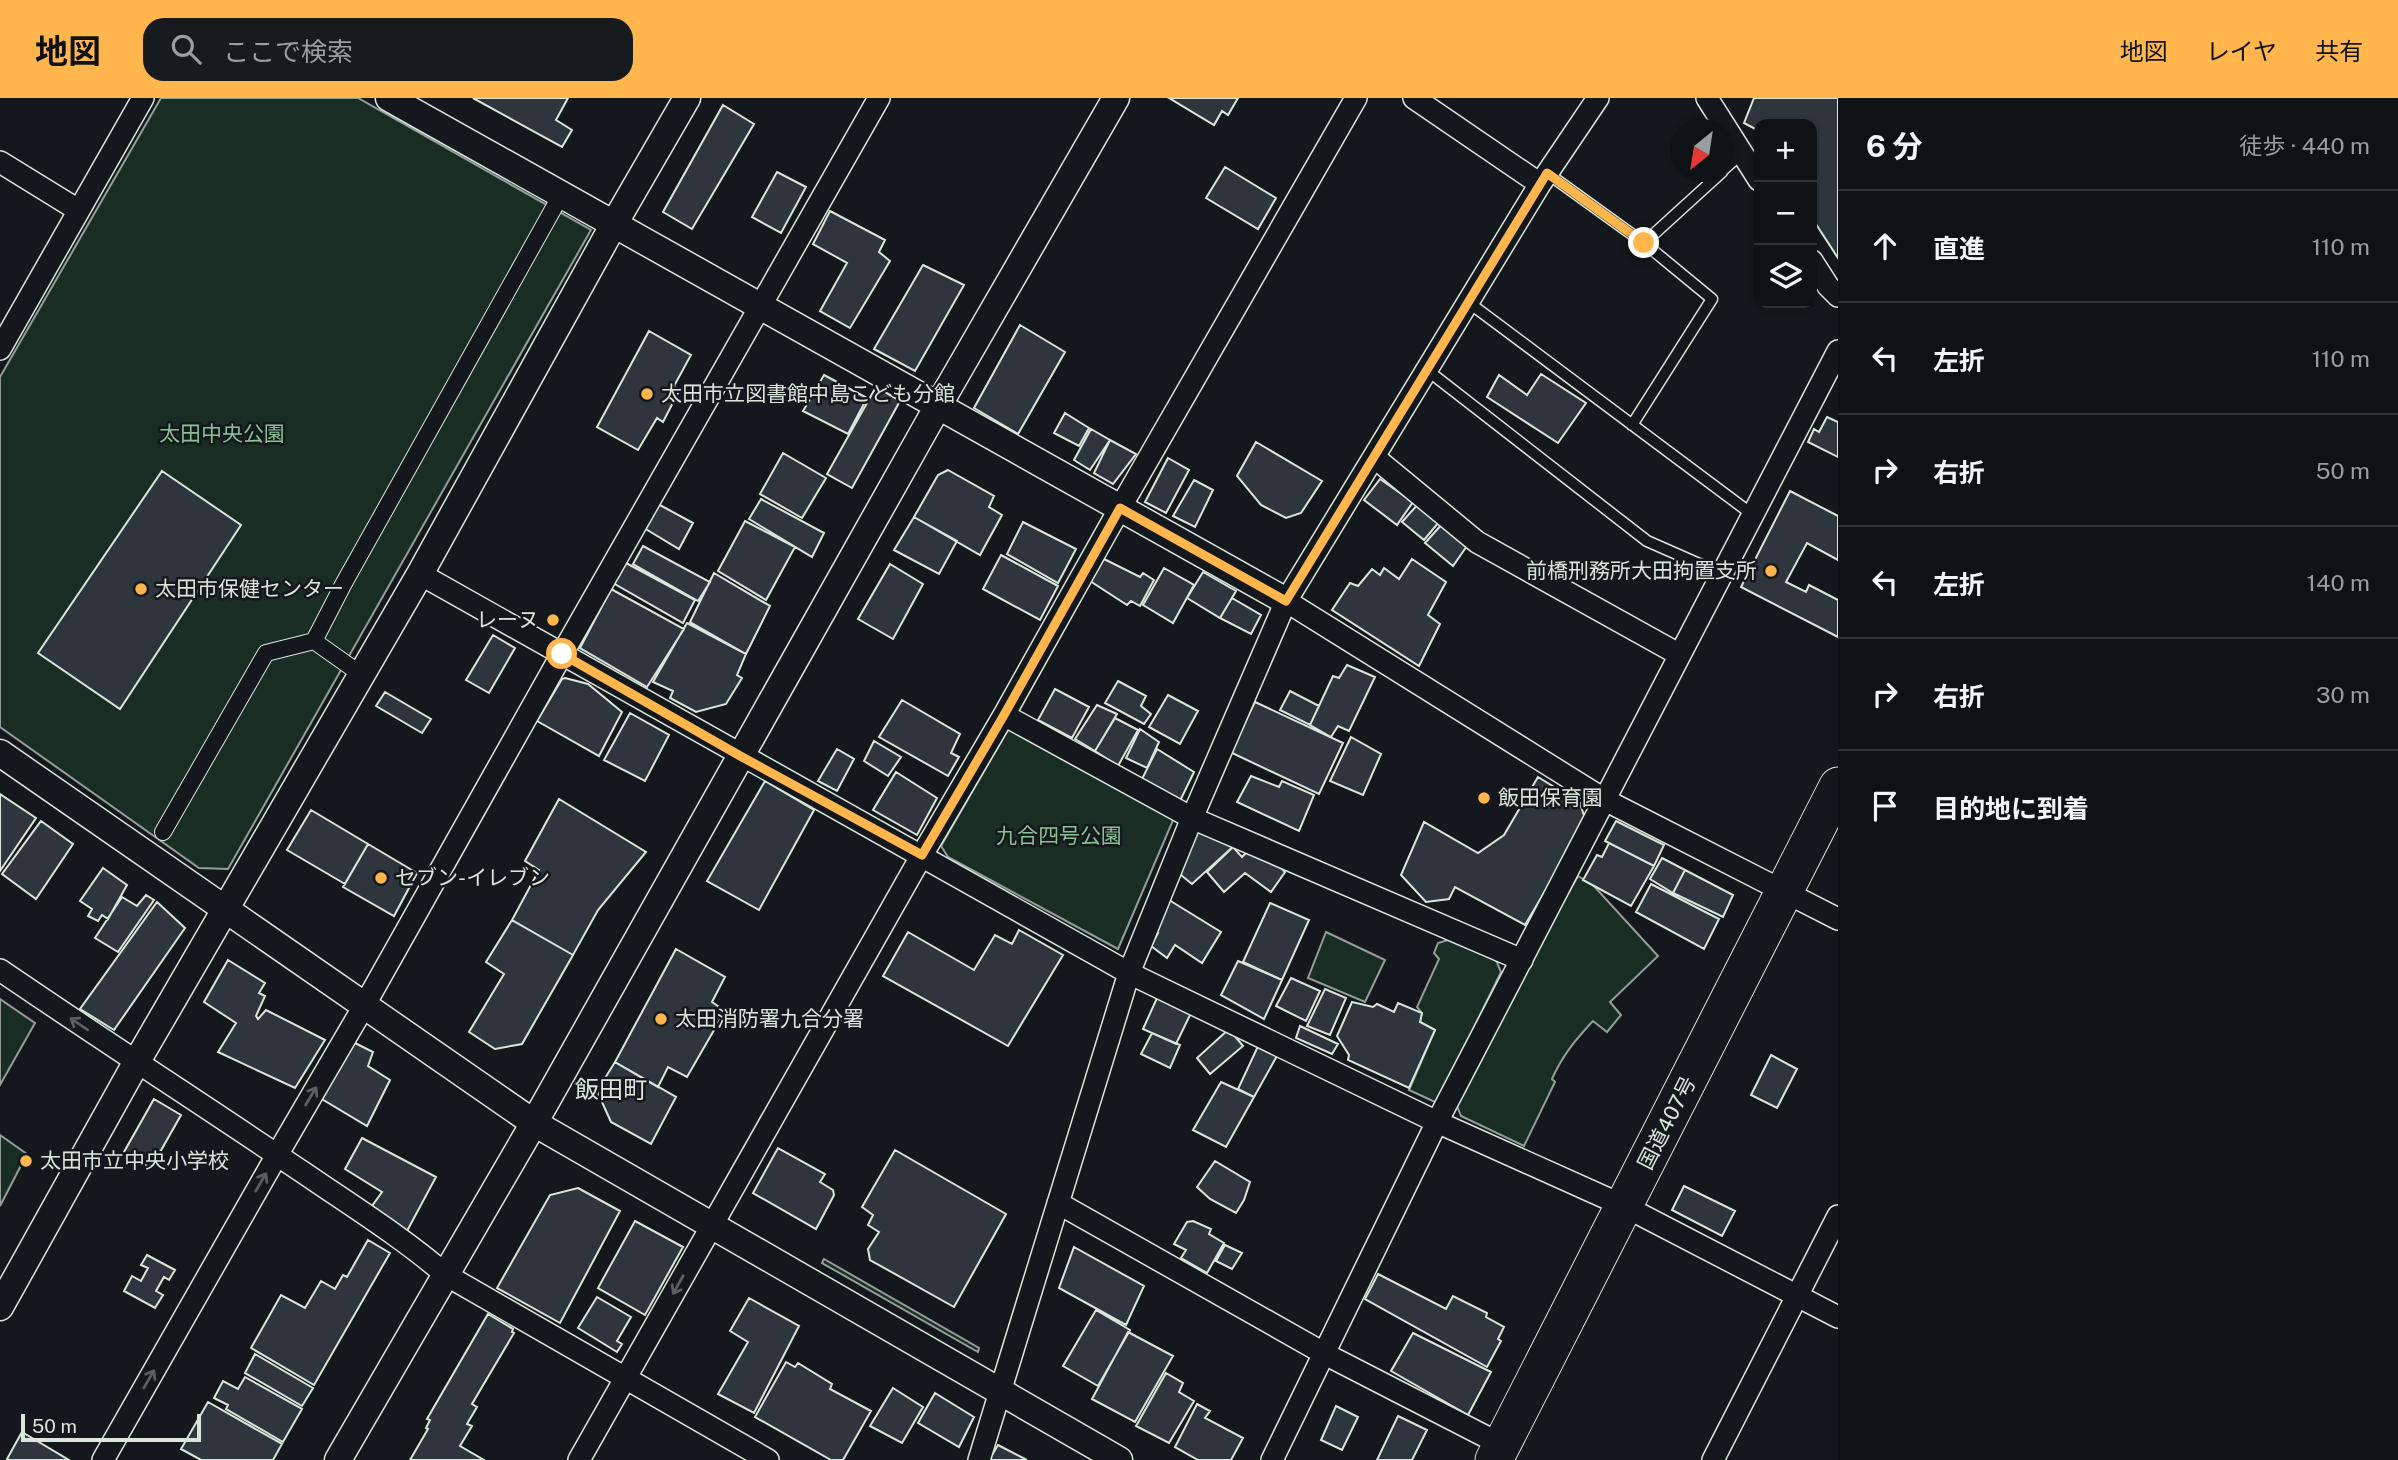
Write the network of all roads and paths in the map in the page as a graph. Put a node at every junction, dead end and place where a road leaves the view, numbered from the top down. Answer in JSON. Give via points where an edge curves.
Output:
{"nodes":[{"id":1,"x":143,"y":98,"type":"edge"},
{"id":2,"x":389,"y":98,"type":"edge"},
{"id":3,"x":687,"y":98,"type":"edge"},
{"id":4,"x":879,"y":98,"type":"edge"},
{"id":5,"x":1116,"y":98,"type":"edge"},
{"id":6,"x":1356,"y":98,"type":"edge"},
{"id":7,"x":1414,"y":98,"type":"edge"},
{"id":8,"x":1598,"y":98,"type":"edge"},
{"id":9,"x":1707,"y":98,"type":"edge"},
{"id":10,"x":1742,"y":153,"type":"junction"},
{"id":11,"x":1733,"y":161,"type":"edge"},
{"id":12,"x":0,"y":162,"type":"edge"},
{"id":13,"x":1754,"y":172,"type":"edge"},
{"id":14,"x":1544,"y":179,"type":"junction"},
{"id":15,"x":1710,"y":182,"type":"edge"},
{"id":16,"x":561,"y":195,"type":"junction"},
{"id":17,"x":78,"y":210,"type":"junction"},
{"id":18,"x":614,"y":224,"type":"junction"},
{"id":19,"x":1644,"y":243,"type":"junction"},
{"id":20,"x":1817,"y":269,"type":"edge"},
{"id":21,"x":1838,"y":296,"type":"edge"},
{"id":22,"x":1468,"y":302,"type":"junction"},
{"id":23,"x":760,"y":306,"type":"junction"},
{"id":24,"x":0,"y":349,"type":"edge"},
{"id":25,"x":1838,"y":351,"type":"edge"},
{"id":26,"x":1427,"y":370,"type":"junction"},
{"id":27,"x":938,"y":406,"type":"junction"},
{"id":28,"x":1632,"y":425,"type":"junction"},
{"id":29,"x":1374,"y":457,"type":"junction"},
{"id":30,"x":1120,"y":508,"type":"junction"},
{"id":31,"x":1753,"y":515,"type":"junction"},
{"id":32,"x":421,"y":574,"type":"junction"},
{"id":33,"x":1722,"y":574,"type":"junction"},
{"id":34,"x":1286,"y":601,"type":"junction"},
{"id":35,"x":314,"y":641,"type":"junction"},
{"id":36,"x":562,"y":654,"type":"junction"},
{"id":37,"x":1680,"y":655,"type":"junction"},
{"id":38,"x":362,"y":675,"type":"junction"},
{"id":39,"x":1004,"y":715,"type":"junction"},
{"id":40,"x":0,"y":753,"type":"edge"},
{"id":41,"x":742,"y":757,"type":"junction"},
{"id":42,"x":1838,"y":786,"type":"edge"},
{"id":43,"x":1605,"y":800,"type":"junction"},
{"id":44,"x":1192,"y":818,"type":"junction"},
{"id":45,"x":163,"y":832,"type":"dead end"},
{"id":46,"x":922,"y":855,"type":"junction"},
{"id":47,"x":1784,"y":892,"type":"junction"},
{"id":48,"x":225,"y":909,"type":"junction"},
{"id":49,"x":1838,"y":919,"type":"edge"},
{"id":50,"x":1522,"y":960,"type":"junction"},
{"id":51,"x":0,"y":970,"type":"edge"},
{"id":52,"x":1129,"y":972,"type":"junction"},
{"id":53,"x":364,"y":1006,"type":"junction"},
{"id":54,"x":136,"y":1063,"type":"junction"},
{"id":55,"x":1437,"y":1122,"type":"junction"},
{"id":56,"x":534,"y":1124,"type":"junction"},
{"id":57,"x":276,"y":1155,"type":"junction"},
{"id":58,"x":1058,"y":1203,"type":"junction"},
{"id":59,"x":1625,"y":1206,"type":"junction"},
{"id":60,"x":1838,"y":1216,"type":"edge"},
{"id":61,"x":712,"y":1226,"type":"junction"},
{"id":62,"x":446,"y":1275,"type":"junction"},
{"id":63,"x":1797,"y":1297,"type":"junction"},
{"id":64,"x":0,"y":1307,"type":"edge"},
{"id":65,"x":1838,"y":1317,"type":"edge"},
{"id":66,"x":1325,"y":1354,"type":"junction"},
{"id":67,"x":627,"y":1378,"type":"junction"},
{"id":68,"x":1001,"y":1392,"type":"junction"},
{"id":69,"x":1498,"y":1453,"type":"edge"},
{"id":70,"x":103,"y":1460,"type":"edge"},
{"id":71,"x":338,"y":1460,"type":"edge"},
{"id":72,"x":579,"y":1460,"type":"edge"},
{"id":73,"x":768,"y":1460,"type":"edge"},
{"id":74,"x":979,"y":1460,"type":"edge"},
{"id":75,"x":1119,"y":1460,"type":"edge"},
{"id":76,"x":1272,"y":1460,"type":"edge"},
{"id":77,"x":1713,"y":1460,"type":"edge"}],
"edges":[{"from":1,"to":17,"type":"street"},
{"from":2,"to":16,"type":"street"},
{"from":3,"to":18,"type":"street"},
{"from":4,"to":23,"type":"street"},
{"from":5,"to":27,"type":"street"},
{"from":6,"to":30,"type":"street"},
{"from":7,"to":14,"type":"street"},
{"from":8,"to":14,"type":"street"},
{"from":9,"to":10,"type":"street"},
{"from":10,"to":11,"type":"lane"},
{"from":10,"to":13,"type":"street"},
{"from":12,"to":17,"type":"street"},
{"from":14,"to":19,"type":"lane"},
{"from":14,"to":22,"type":"street"},
{"from":15,"to":19,"type":"lane"},
{"from":16,"to":18,"type":"street"},
{"from":16,"to":35,"type":"street"},
{"from":17,"to":24,"type":"street"},
{"from":18,"to":23,"type":"street"},
{"from":18,"to":32,"type":"street"},
{"from":19,"to":28,"type":"lane","via":[[1712,299]]},
{"from":20,"to":21,"type":"street"},
{"from":22,"to":26,"type":"street"},
{"from":22,"to":28,"type":"lane"},
{"from":23,"to":27,"type":"street"},
{"from":23,"to":36,"type":"street"},
{"from":25,"to":31,"type":"street"},
{"from":26,"to":29,"type":"street"},
{"from":26,"to":33,"type":"lane","via":[[1647,541]]},
{"from":27,"to":30,"type":"street"},
{"from":27,"to":41,"type":"street"},
{"from":28,"to":31,"type":"lane"},
{"from":29,"to":34,"type":"street"},
{"from":29,"to":37,"type":"street","via":[[1477,542]]},
{"from":30,"to":34,"type":"street"},
{"from":30,"to":39,"type":"street"},
{"from":31,"to":33,"type":"street"},
{"from":32,"to":36,"type":"street"},
{"from":32,"to":38,"type":"street"},
{"from":33,"to":37,"type":"street"},
{"from":34,"to":43,"type":"street"},
{"from":34,"to":44,"type":"street"},
{"from":35,"to":38,"type":"street"},
{"from":35,"to":45,"type":"street","via":[[266,653]]},
{"from":36,"to":41,"type":"street"},
{"from":36,"to":53,"type":"street"},
{"from":37,"to":43,"type":"street"},
{"from":38,"to":48,"type":"street"},
{"from":39,"to":44,"type":"street"},
{"from":39,"to":46,"type":"street"},
{"from":40,"to":48,"type":"street"},
{"from":41,"to":46,"type":"street"},
{"from":41,"to":56,"type":"street"},
{"from":42,"to":47,"type":"highway","name":"国道407号"},
{"from":43,"to":47,"type":"street"},
{"from":43,"to":50,"type":"street"},
{"from":44,"to":50,"type":"street"},
{"from":44,"to":52,"type":"street"},
{"from":46,"to":52,"type":"street"},
{"from":46,"to":61,"type":"street"},
{"from":47,"to":49,"type":"street"},
{"from":47,"to":59,"type":"highway","name":"国道407号"},
{"from":48,"to":53,"type":"street"},
{"from":48,"to":54,"type":"street"},
{"from":50,"to":55,"type":"street"},
{"from":54,"to":51,"type":"street","one_way":true},
{"from":52,"to":55,"type":"street"},
{"from":52,"to":58,"type":"street"},
{"from":53,"to":56,"type":"street"},
{"from":57,"to":53,"type":"street","one_way":true},
{"from":54,"to":57,"type":"street"},
{"from":54,"to":64,"type":"street"},
{"from":55,"to":59,"type":"street"},
{"from":55,"to":66,"type":"street"},
{"from":56,"to":61,"type":"street"},
{"from":56,"to":62,"type":"street"},
{"from":57,"to":62,"type":"street"},
{"from":70,"to":57,"type":"street","one_way":true},
{"from":58,"to":66,"type":"street"},
{"from":58,"to":68,"type":"street"},
{"from":59,"to":63,"type":"street"},
{"from":59,"to":69,"type":"highway","name":"国道407号"},
{"from":60,"to":63,"type":"street"},
{"from":61,"to":67,"type":"street","one_way":true},
{"from":61,"to":68,"type":"street"},
{"from":62,"to":67,"type":"street"},
{"from":62,"to":71,"type":"street"},
{"from":63,"to":65,"type":"street"},
{"from":63,"to":77,"type":"street"},
{"from":66,"to":69,"type":"street"},
{"from":66,"to":76,"type":"street"},
{"from":67,"to":72,"type":"street"},
{"from":67,"to":73,"type":"street"},
{"from":68,"to":74,"type":"street"},
{"from":68,"to":75,"type":"street"}]}
